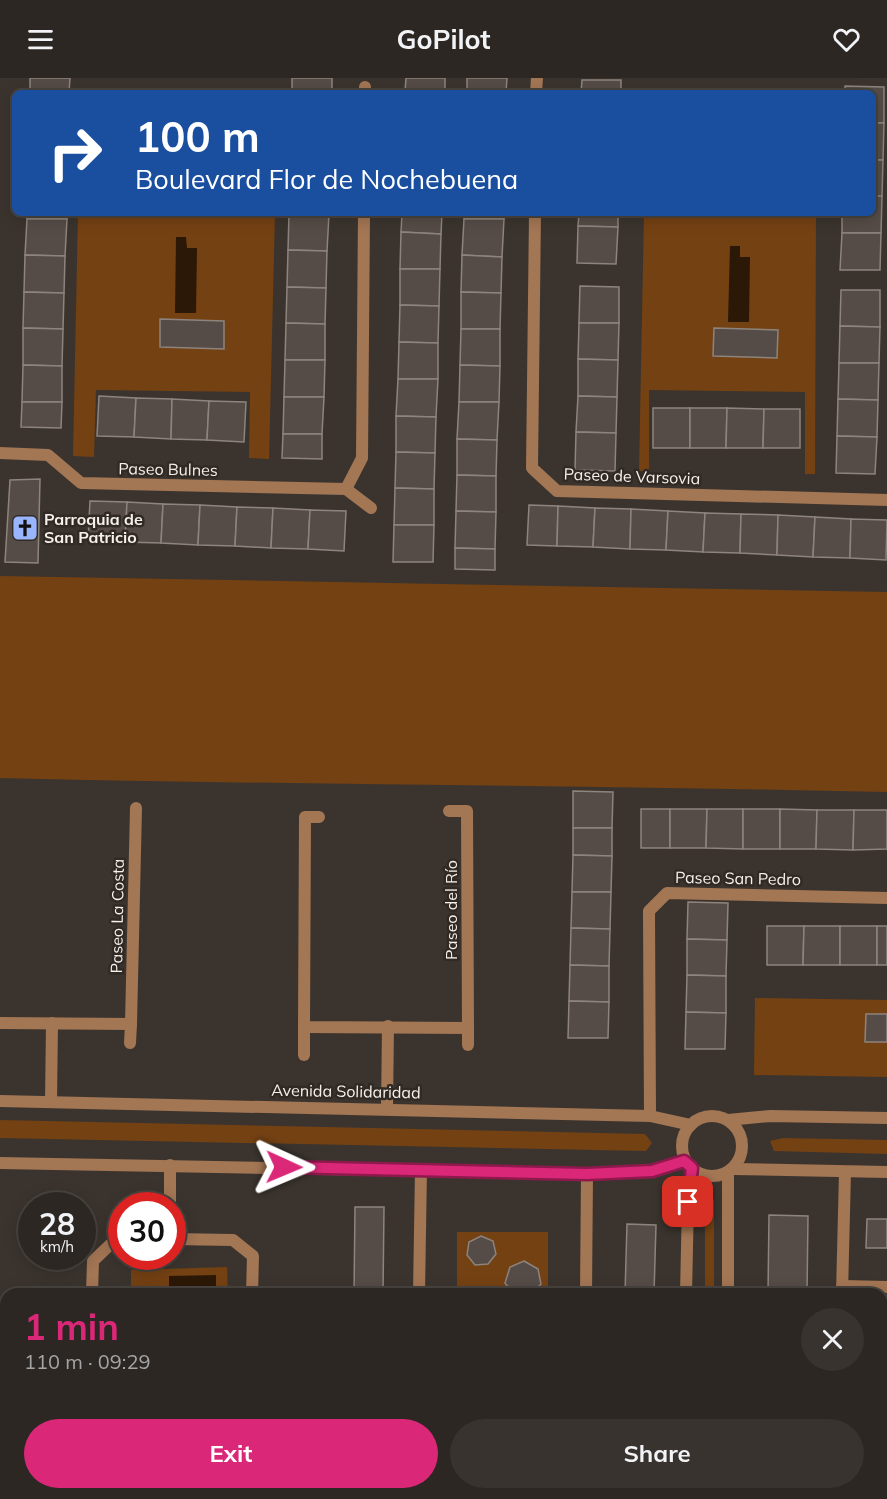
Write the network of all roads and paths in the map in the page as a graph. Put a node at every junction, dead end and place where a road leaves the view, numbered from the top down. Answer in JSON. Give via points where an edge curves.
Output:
{"nodes":[{"id":1,"x":364,"y":216,"type":"edge"},
{"id":2,"x":535,"y":216,"type":"edge"},
{"id":3,"x":0,"y":453,"type":"edge"},
{"id":4,"x":346,"y":489,"type":"junction"},
{"id":5,"x":887,"y":500,"type":"edge"},
{"id":6,"x":372,"y":508,"type":"dead end"},
{"id":7,"x":136,"y":808,"type":"dead end"},
{"id":8,"x":449,"y":811,"type":"dead end"},
{"id":9,"x":319,"y":817,"type":"dead end"},
{"id":10,"x":887,"y":898,"type":"edge"},
{"id":11,"x":0,"y":1023,"type":"edge"},
{"id":12,"x":52,"y":1023,"type":"junction"},
{"id":13,"x":131,"y":1024,"type":"junction"},
{"id":14,"x":388,"y":1026,"type":"junction"},
{"id":15,"x":304,"y":1027,"type":"junction"},
{"id":16,"x":468,"y":1028,"type":"junction"},
{"id":17,"x":130,"y":1043,"type":"dead end"},
{"id":18,"x":468,"y":1045,"type":"dead end"},
{"id":19,"x":304,"y":1055,"type":"dead end"},
{"id":20,"x":0,"y":1101,"type":"edge"},
{"id":21,"x":51,"y":1102,"type":"junction"},
{"id":22,"x":387,"y":1108,"type":"junction"},
{"id":23,"x":650,"y":1116,"type":"junction"},
{"id":24,"x":887,"y":1118,"type":"edge"},
{"id":25,"x":728,"y":1120,"type":"junction"},
{"id":26,"x":691,"y":1125,"type":"junction"},
{"id":27,"x":0,"y":1163,"type":"edge"},
{"id":28,"x":170,"y":1165,"type":"junction"},
{"id":29,"x":688,"y":1165,"type":"junction"},
{"id":30,"x":421,"y":1169,"type":"junction"},
{"id":31,"x":731,"y":1171,"type":"junction"},
{"id":32,"x":845,"y":1172,"type":"junction"},
{"id":33,"x":887,"y":1172,"type":"edge"},
{"id":34,"x":587,"y":1174,"type":"junction"},
{"id":35,"x":170,"y":1192,"type":"edge"},
{"id":36,"x":186,"y":1239,"type":"edge"},
{"id":37,"x":108,"y":1247,"type":"edge"},
{"id":38,"x":887,"y":1287,"type":"edge"},
{"id":39,"x":92,"y":1288,"type":"edge"},
{"id":40,"x":252,"y":1288,"type":"edge"},
{"id":41,"x":419,"y":1288,"type":"edge"},
{"id":42,"x":586,"y":1288,"type":"edge"},
{"id":43,"x":686,"y":1288,"type":"edge"},
{"id":44,"x":728,"y":1288,"type":"edge"},
{"id":45,"x":842,"y":1288,"type":"edge"},
{"id":46,"x":872,"y":1288,"type":"edge"}],
"edges":[{"from":1,"to":4,"type":"street","via":[[362,458]]},
{"from":2,"to":5,"type":"street","name":"Paseo de Varsovia","via":[[532,468],[557,491]]},
{"from":3,"to":4,"type":"street","name":"Paseo Bulnes","via":[[48,455],[81,483]]},
{"from":4,"to":6,"type":"street"},
{"from":7,"to":13,"type":"street","name":"Paseo La Costa"},
{"from":8,"to":16,"type":"street","name":"Paseo del Río","via":[[467,811]]},
{"from":9,"to":15,"type":"street","via":[[306,817]]},
{"from":10,"to":23,"type":"street","name":"Paseo San Pedro","via":[[668,893],[649,912]]},
{"from":11,"to":12,"type":"street"},
{"from":12,"to":13,"type":"street"},
{"from":12,"to":21,"type":"street"},
{"from":13,"to":17,"type":"street","name":"Paseo La Costa"},
{"from":14,"to":15,"type":"street"},
{"from":14,"to":16,"type":"street"},
{"from":14,"to":22,"type":"street"},
{"from":15,"to":19,"type":"street"},
{"from":16,"to":18,"type":"street","name":"Paseo del Río"},
{"from":20,"to":21,"type":"street","name":"Avenida Solidaridad"},
{"from":21,"to":22,"type":"street","name":"Avenida Solidaridad"},
{"from":22,"to":23,"type":"street","name":"Avenida Solidaridad"},
{"from":23,"to":26,"type":"street","name":"Avenida Solidaridad"},
{"from":24,"to":25,"type":"street","via":[[770,1116]]},
{"from":25,"to":26,"type":"street","via":[[709,1116]]},
{"from":25,"to":31,"type":"street","via":[[741,1136],[743,1146]]},
{"from":26,"to":29,"type":"street","via":[[682,1142]]},
{"from":27,"to":28,"type":"street"},
{"from":28,"to":30,"type":"street"},
{"from":28,"to":35,"type":"street"},
{"from":29,"to":31,"type":"street","via":[[710,1176]]},
{"from":29,"to":34,"type":"street"},
{"from":29,"to":43,"type":"street"},
{"from":30,"to":34,"type":"street"},
{"from":30,"to":41,"type":"street"},
{"from":31,"to":32,"type":"street"},
{"from":31,"to":44,"type":"street"},
{"from":32,"to":33,"type":"street"},
{"from":32,"to":45,"type":"street"},
{"from":34,"to":42,"type":"street"},
{"from":36,"to":40,"type":"street","via":[[233,1240],[253,1256]]},
{"from":37,"to":39,"type":"street","via":[[93,1261]]},
{"from":38,"to":46,"type":"street"}]}
